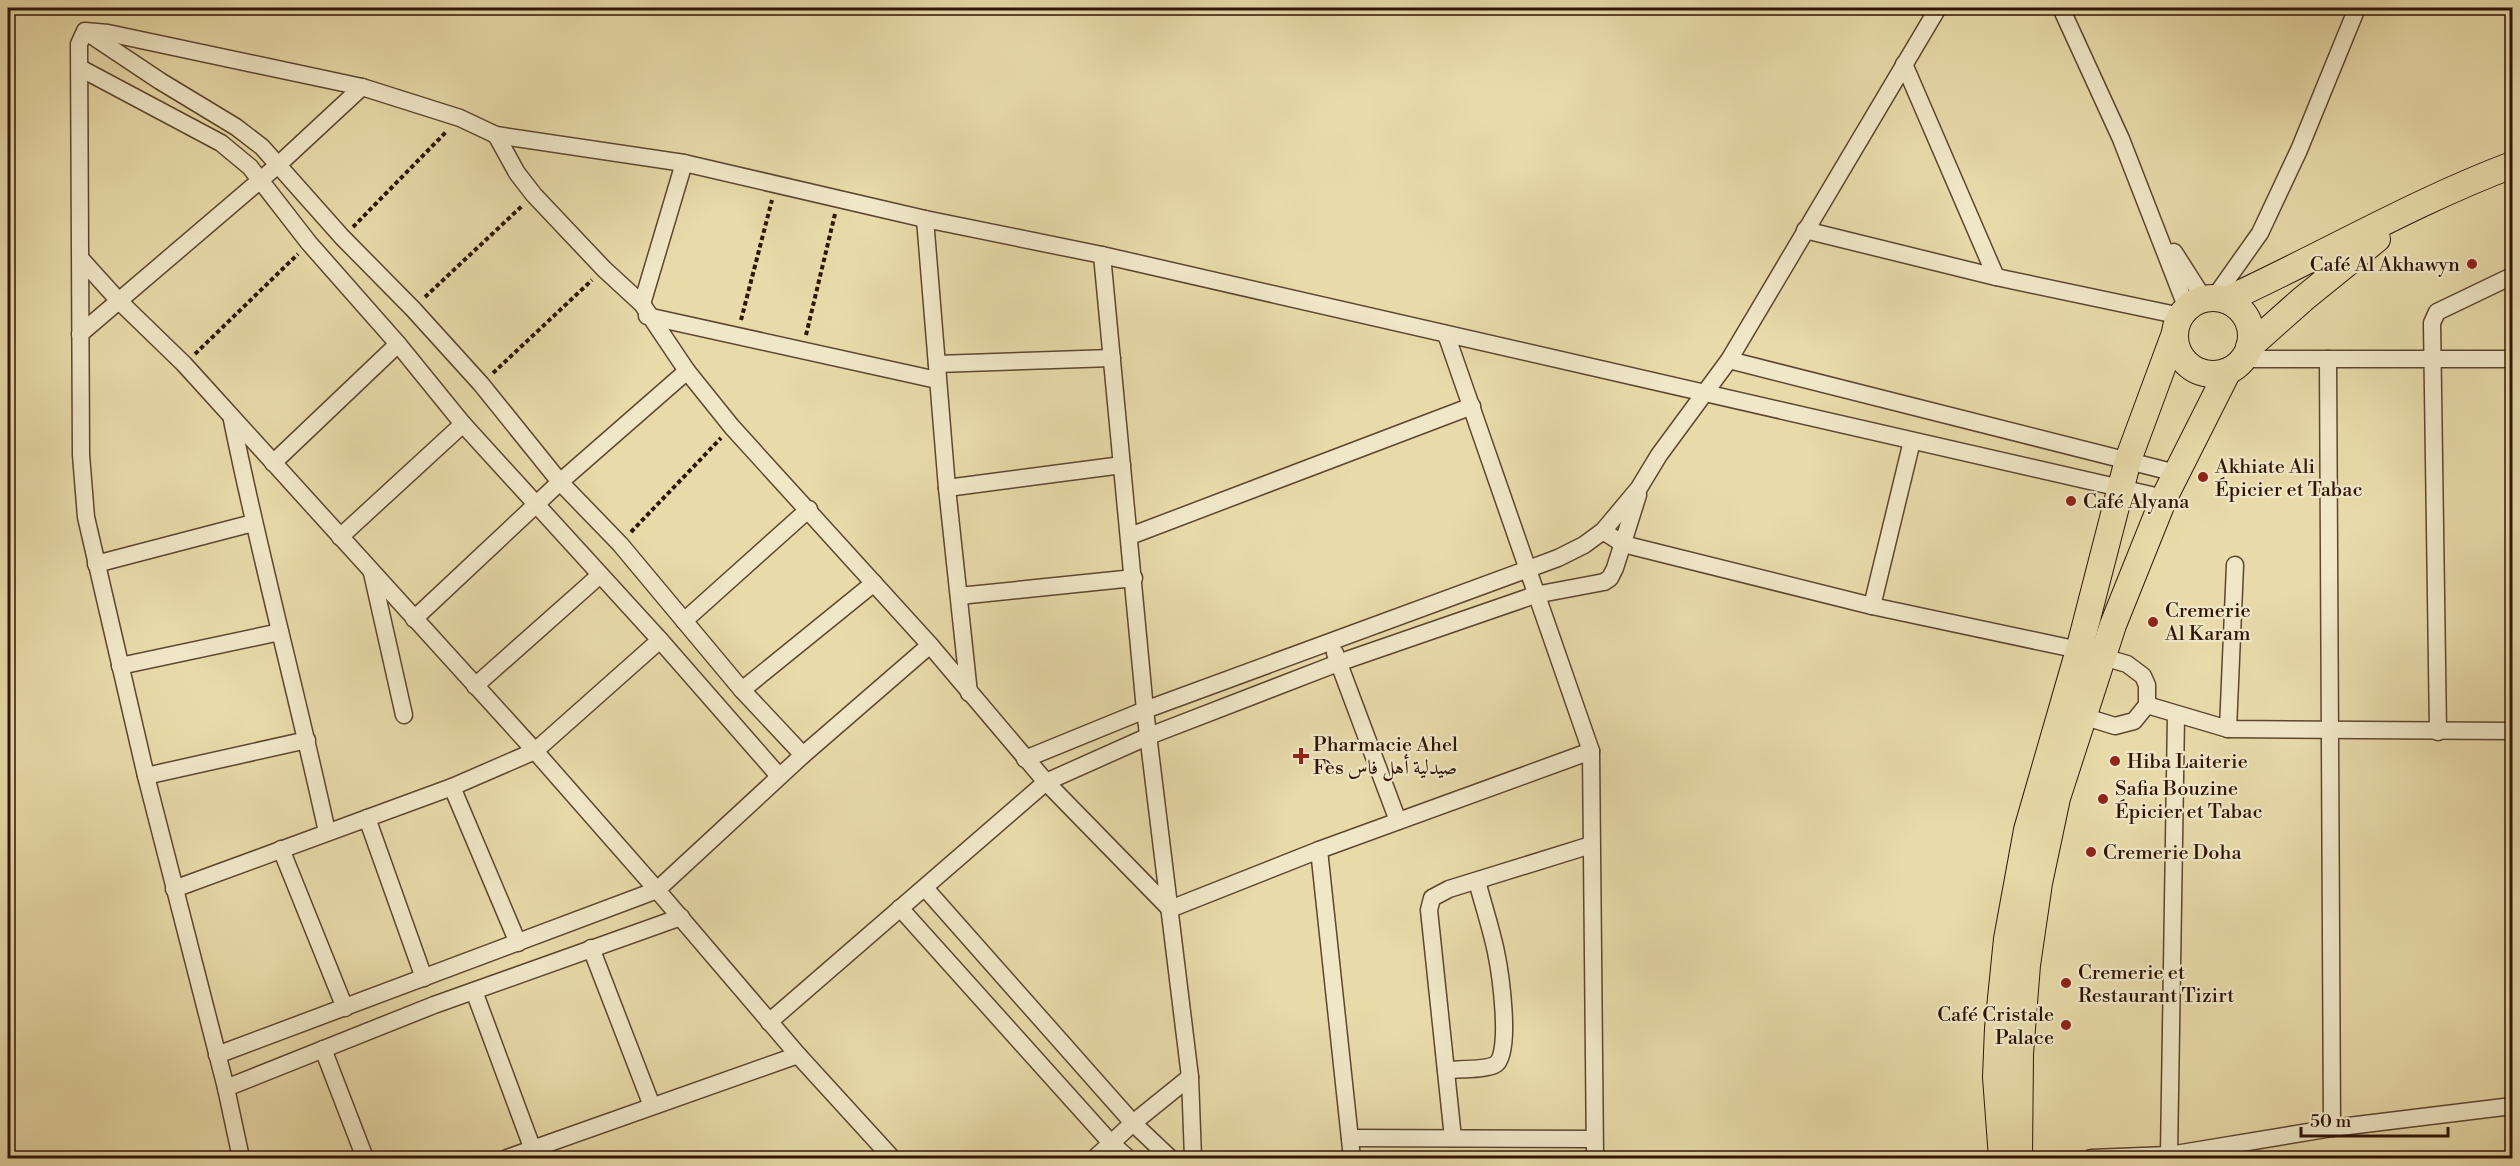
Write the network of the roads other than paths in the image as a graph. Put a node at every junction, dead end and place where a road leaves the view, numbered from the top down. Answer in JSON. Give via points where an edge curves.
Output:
{"nodes":[{"id":1,"x":1938,"y":8,"type":"edge"},
{"id":2,"x":2061,"y":8,"type":"edge"},
{"id":3,"x":2357,"y":8,"type":"edge"},
{"id":4,"x":85,"y":31,"type":"junction"},
{"id":5,"x":1904,"y":64,"type":"junction"},
{"id":6,"x":80,"y":68,"type":"junction"},
{"id":7,"x":362,"y":87,"type":"junction"},
{"id":8,"x":496,"y":135,"type":"junction"},
{"id":9,"x":684,"y":163,"type":"junction"},
{"id":10,"x":278,"y":165,"type":"junction"},
{"id":11,"x":2512,"y":165,"type":"edge"},
{"id":12,"x":261,"y":180,"type":"junction"},
{"id":13,"x":2417,"y":207,"type":"junction"},
{"id":14,"x":925,"y":219,"type":"junction"},
{"id":15,"x":1805,"y":230,"type":"junction"},
{"id":16,"x":1101,"y":255,"type":"junction"},
{"id":17,"x":81,"y":259,"type":"junction"},
{"id":18,"x":2512,"y":276,"type":"edge"},
{"id":19,"x":1996,"y":277,"type":"junction"},
{"id":20,"x":119,"y":301,"type":"junction"},
{"id":21,"x":2198,"y":309,"type":"junction"},
{"id":22,"x":644,"y":310,"type":"junction"},
{"id":23,"x":80,"y":334,"type":"junction"},
{"id":24,"x":1446,"y":334,"type":"junction"},
{"id":25,"x":398,"y":344,"type":"junction"},
{"id":26,"x":1112,"y":358,"type":"junction"},
{"id":27,"x":2433,"y":358,"type":"junction"},
{"id":28,"x":2240,"y":359,"type":"junction"},
{"id":29,"x":2328,"y":359,"type":"junction"},
{"id":30,"x":2512,"y":359,"type":"edge"},
{"id":31,"x":1729,"y":360,"type":"junction"},
{"id":32,"x":687,"y":371,"type":"junction"},
{"id":33,"x":937,"y":372,"type":"junction"},
{"id":34,"x":1704,"y":392,"type":"junction"},
{"id":35,"x":1472,"y":406,"type":"junction"},
{"id":36,"x":232,"y":418,"type":"junction"},
{"id":37,"x":463,"y":424,"type":"junction"},
{"id":38,"x":1912,"y":441,"type":"junction"},
{"id":39,"x":2128,"y":460,"type":"junction"},
{"id":40,"x":273,"y":463,"type":"junction"},
{"id":41,"x":1122,"y":465,"type":"junction"},
{"id":42,"x":2176,"y":472,"type":"junction"},
{"id":43,"x":560,"y":482,"type":"junction"},
{"id":44,"x":947,"y":488,"type":"junction"},
{"id":45,"x":1640,"y":488,"type":"junction"},
{"id":46,"x":2122,"y":489,"type":"junction"},
{"id":47,"x":2164,"y":498,"type":"junction"},
{"id":48,"x":536,"y":505,"type":"junction"},
{"id":49,"x":809,"y":509,"type":"junction"},
{"id":50,"x":253,"y":523,"type":"junction"},
{"id":51,"x":1603,"y":531,"type":"junction"},
{"id":52,"x":1130,"y":536,"type":"junction"},
{"id":53,"x":340,"y":537,"type":"junction"},
{"id":54,"x":1623,"y":544,"type":"junction"},
{"id":55,"x":96,"y":564,"type":"junction"},
{"id":56,"x":2235,"y":565,"type":"dead end"},
{"id":57,"x":1527,"y":568,"type":"junction"},
{"id":58,"x":372,"y":572,"type":"junction"},
{"id":59,"x":600,"y":575,"type":"junction"},
{"id":60,"x":1134,"y":578,"type":"junction"},
{"id":61,"x":874,"y":583,"type":"junction"},
{"id":62,"x":1535,"y":595,"type":"junction"},
{"id":63,"x":959,"y":597,"type":"junction"},
{"id":64,"x":1872,"y":606,"type":"junction"},
{"id":65,"x":414,"y":619,"type":"junction"},
{"id":66,"x":684,"y":621,"type":"junction"},
{"id":67,"x":280,"y":632,"type":"junction"},
{"id":68,"x":660,"y":640,"type":"junction"},
{"id":69,"x":1330,"y":641,"type":"junction"},
{"id":70,"x":930,"y":645,"type":"junction"},
{"id":71,"x":2091,"y":653,"type":"junction"},
{"id":72,"x":1338,"y":663,"type":"junction"},
{"id":73,"x":120,"y":666,"type":"junction"},
{"id":74,"x":475,"y":686,"type":"junction"},
{"id":75,"x":742,"y":690,"type":"junction"},
{"id":76,"x":969,"y":693,"type":"junction"},
{"id":77,"x":2147,"y":705,"type":"junction"},
{"id":78,"x":1145,"y":710,"type":"junction"},
{"id":79,"x":2072,"y":713,"type":"junction"},
{"id":80,"x":404,"y":715,"type":"dead end"},
{"id":81,"x":2176,"y":715,"type":"junction"},
{"id":82,"x":2228,"y":729,"type":"junction"},
{"id":83,"x":2329,"y":730,"type":"junction"},
{"id":84,"x":2512,"y":731,"type":"edge"},
{"id":85,"x":2438,"y":732,"type":"junction"},
{"id":86,"x":1149,"y":736,"type":"junction"},
{"id":87,"x":307,"y":740,"type":"junction"},
{"id":88,"x":535,"y":751,"type":"junction"},
{"id":89,"x":1591,"y":751,"type":"junction"},
{"id":90,"x":802,"y":755,"type":"junction"},
{"id":91,"x":1025,"y":759,"type":"junction"},
{"id":92,"x":146,"y":776,"type":"junction"},
{"id":93,"x":779,"y":776,"type":"junction"},
{"id":94,"x":1046,"y":782,"type":"junction"},
{"id":95,"x":452,"y":787,"type":"junction"},
{"id":96,"x":368,"y":818,"type":"junction"},
{"id":97,"x":1398,"y":821,"type":"junction"},
{"id":98,"x":327,"y":832,"type":"junction"},
{"id":99,"x":1591,"y":845,"type":"junction"},
{"id":100,"x":281,"y":849,"type":"junction"},
{"id":101,"x":1319,"y":850,"type":"junction"},
{"id":102,"x":1477,"y":881,"type":"junction"},
{"id":103,"x":925,"y":888,"type":"junction"},
{"id":104,"x":174,"y":889,"type":"junction"},
{"id":105,"x":657,"y":890,"type":"junction"},
{"id":106,"x":900,"y":908,"type":"junction"},
{"id":107,"x":1170,"y":909,"type":"junction"},
{"id":108,"x":681,"y":917,"type":"junction"},
{"id":109,"x":518,"y":943,"type":"junction"},
{"id":110,"x":591,"y":948,"type":"junction"},
{"id":111,"x":424,"y":978,"type":"junction"},
{"id":112,"x":474,"y":991,"type":"junction"},
{"id":113,"x":345,"y":1008,"type":"junction"},
{"id":114,"x":769,"y":1022,"type":"junction"},
{"id":115,"x":324,"y":1049,"type":"junction"},
{"id":116,"x":217,"y":1055,"type":"junction"},
{"id":117,"x":798,"y":1055,"type":"junction"},
{"id":118,"x":1446,"y":1070,"type":"junction"},
{"id":119,"x":1190,"y":1077,"type":"junction"},
{"id":120,"x":226,"y":1088,"type":"junction"},
{"id":121,"x":652,"y":1106,"type":"junction"},
{"id":122,"x":2512,"y":1106,"type":"edge"},
{"id":123,"x":1133,"y":1123,"type":"junction"},
{"id":124,"x":2332,"y":1128,"type":"junction"},
{"id":125,"x":1350,"y":1138,"type":"junction"},
{"id":126,"x":1453,"y":1138,"type":"junction"},
{"id":127,"x":1594,"y":1139,"type":"junction"},
{"id":128,"x":1111,"y":1143,"type":"junction"},
{"id":129,"x":534,"y":1153,"type":"edge"},
{"id":130,"x":2169,"y":1155,"type":"junction"},
{"id":131,"x":242,"y":1158,"type":"edge"},
{"id":132,"x":364,"y":1158,"type":"edge"},
{"id":133,"x":507,"y":1158,"type":"edge"},
{"id":134,"x":892,"y":1158,"type":"edge"},
{"id":135,"x":1095,"y":1158,"type":"edge"},
{"id":136,"x":1128,"y":1158,"type":"edge"},
{"id":137,"x":1170,"y":1158,"type":"edge"},
{"id":138,"x":1193,"y":1158,"type":"edge"},
{"id":139,"x":1352,"y":1158,"type":"edge"},
{"id":140,"x":1595,"y":1158,"type":"edge"},
{"id":141,"x":2002,"y":1158,"type":"edge"},
{"id":142,"x":2019,"y":1158,"type":"edge"},
{"id":143,"x":2091,"y":1158,"type":"edge"}],
"edges":[{"from":1,"to":5,"type":"street"},
{"from":2,"to":21,"type":"street"},
{"from":3,"to":21,"type":"street","via":[[2260,233]]},
{"from":4,"to":6,"type":"street","via":[[79,44]]},
{"from":4,"to":7,"type":"street"},
{"from":4,"to":10,"type":"street","via":[[243,132]]},
{"from":5,"to":15,"type":"street"},
{"from":5,"to":19,"type":"street"},
{"from":6,"to":12,"type":"street","via":[[221,143]]},
{"from":6,"to":17,"type":"street"},
{"from":7,"to":8,"type":"street","via":[[460,118]]},
{"from":7,"to":10,"type":"street"},
{"from":8,"to":9,"type":"street"},
{"from":8,"to":22,"type":"street","via":[[534,195]]},
{"from":9,"to":14,"type":"street"},
{"from":9,"to":22,"type":"street"},
{"from":10,"to":12,"type":"street"},
{"from":10,"to":43,"type":"street","via":[[481,384]]},
{"from":11,"to":13,"type":"main road"},
{"from":12,"to":20,"type":"street"},
{"from":12,"to":25,"type":"street","via":[[309,243]]},
{"from":13,"to":21,"type":"main road","via":[[2296,268]]},
{"from":13,"to":28,"type":"main road","via":[[2303,299]]},
{"from":14,"to":16,"type":"street"},
{"from":14,"to":33,"type":"street"},
{"from":15,"to":19,"type":"street"},
{"from":15,"to":31,"type":"street"},
{"from":16,"to":24,"type":"street"},
{"from":16,"to":26,"type":"street"},
{"from":17,"to":20,"type":"street"},
{"from":17,"to":23,"type":"street"},
{"from":18,"to":27,"type":"street","via":[[2435,314]]},
{"from":19,"to":21,"type":"street"},
{"from":20,"to":23,"type":"street"},
{"from":20,"to":36,"type":"street"},
{"from":21,"to":28,"type":"main road","via":[[2236,306],[2249,324],[2251,336]]},
{"from":21,"to":28,"type":"main road","via":[[2176,346],[2182,358],[2203,373],[2216,374]]},
{"from":21,"to":39,"type":"main road"},
{"from":22,"to":32,"type":"street"},
{"from":22,"to":33,"type":"street","via":[[802,351]]},
{"from":23,"to":55,"type":"street","via":[[82,481]]},
{"from":24,"to":34,"type":"street"},
{"from":24,"to":35,"type":"street"},
{"from":25,"to":37,"type":"street"},
{"from":25,"to":40,"type":"street"},
{"from":26,"to":33,"type":"street"},
{"from":26,"to":41,"type":"street"},
{"from":27,"to":29,"type":"street"},
{"from":27,"to":30,"type":"street"},
{"from":27,"to":85,"type":"street"},
{"from":28,"to":29,"type":"street"},
{"from":28,"to":42,"type":"main road"},
{"from":29,"to":83,"type":"street"},
{"from":31,"to":34,"type":"street"},
{"from":31,"to":39,"type":"street"},
{"from":32,"to":43,"type":"street"},
{"from":32,"to":49,"type":"street","via":[[732,427]]},
{"from":33,"to":44,"type":"street"},
{"from":34,"to":38,"type":"street"},
{"from":34,"to":45,"type":"street"},
{"from":35,"to":52,"type":"street"},
{"from":35,"to":57,"type":"street"},
{"from":36,"to":40,"type":"street"},
{"from":36,"to":50,"type":"street"},
{"from":37,"to":48,"type":"street"},
{"from":37,"to":53,"type":"street"},
{"from":38,"to":46,"type":"street"},
{"from":38,"to":64,"type":"street"},
{"from":39,"to":42,"type":"street"},
{"from":39,"to":46,"type":"main road"},
{"from":40,"to":53,"type":"street"},
{"from":41,"to":44,"type":"street"},
{"from":41,"to":52,"type":"street"},
{"from":42,"to":47,"type":"main road"},
{"from":43,"to":48,"type":"street"},
{"from":43,"to":66,"type":"street","via":[[620,544]]},
{"from":44,"to":63,"type":"street"},
{"from":45,"to":51,"type":"street"},
{"from":45,"to":54,"type":"street"},
{"from":46,"to":47,"type":"street"},
{"from":46,"to":71,"type":"main road"},
{"from":47,"to":71,"type":"main road","via":[[2113,625]]},
{"from":48,"to":59,"type":"street"},
{"from":48,"to":65,"type":"street"},
{"from":49,"to":61,"type":"street"},
{"from":49,"to":66,"type":"street"},
{"from":50,"to":55,"type":"street"},
{"from":50,"to":67,"type":"street"},
{"from":51,"to":54,"type":"street"},
{"from":51,"to":57,"type":"street","via":[[1558,558]]},
{"from":52,"to":60,"type":"street"},
{"from":53,"to":58,"type":"street"},
{"from":54,"to":62,"type":"street","via":[[1612,574],[1604,582]]},
{"from":54,"to":64,"type":"street"},
{"from":55,"to":73,"type":"street"},
{"from":56,"to":82,"type":"street"},
{"from":57,"to":62,"type":"street"},
{"from":57,"to":69,"type":"street"},
{"from":58,"to":65,"type":"street"},
{"from":58,"to":80,"type":"street"},
{"from":59,"to":68,"type":"street"},
{"from":59,"to":74,"type":"street"},
{"from":60,"to":63,"type":"street"},
{"from":60,"to":78,"type":"street"},
{"from":61,"to":70,"type":"street"},
{"from":61,"to":75,"type":"street"},
{"from":62,"to":72,"type":"street"},
{"from":62,"to":89,"type":"street"},
{"from":63,"to":76,"type":"street"},
{"from":64,"to":71,"type":"street"},
{"from":65,"to":74,"type":"street"},
{"from":66,"to":75,"type":"street"},
{"from":67,"to":73,"type":"street"},
{"from":67,"to":87,"type":"street"},
{"from":68,"to":88,"type":"street"},
{"from":68,"to":93,"type":"street"},
{"from":69,"to":72,"type":"street"},
{"from":69,"to":78,"type":"street"},
{"from":70,"to":76,"type":"street"},
{"from":70,"to":90,"type":"street"},
{"from":71,"to":77,"type":"street","via":[[2127,664],[2143,676]]},
{"from":71,"to":79,"type":"main road"},
{"from":72,"to":86,"type":"street"},
{"from":72,"to":97,"type":"street"},
{"from":73,"to":92,"type":"street"},
{"from":74,"to":88,"type":"street"},
{"from":75,"to":90,"type":"street"},
{"from":76,"to":91,"type":"street"},
{"from":77,"to":79,"type":"street","via":[[2134,721],[2125,725],[2115,726]]},
{"from":77,"to":81,"type":"street"},
{"from":78,"to":86,"type":"street"},
{"from":78,"to":91,"type":"street"},
{"from":79,"to":141,"type":"main road","via":[[2027,830],[2007,939],[1996,1055]]},
{"from":79,"to":142,"type":"main road","via":[[2027,965],[2020,1054]]},
{"from":81,"to":82,"type":"street"},
{"from":81,"to":130,"type":"street"},
{"from":82,"to":83,"type":"street"},
{"from":83,"to":85,"type":"street"},
{"from":83,"to":124,"type":"street"},
{"from":84,"to":85,"type":"street"},
{"from":86,"to":94,"type":"street"},
{"from":86,"to":107,"type":"street"},
{"from":87,"to":92,"type":"street"},
{"from":87,"to":98,"type":"street"},
{"from":88,"to":95,"type":"street"},
{"from":88,"to":105,"type":"street"},
{"from":89,"to":97,"type":"street"},
{"from":89,"to":99,"type":"street"},
{"from":90,"to":93,"type":"street"},
{"from":91,"to":94,"type":"street"},
{"from":92,"to":104,"type":"street"},
{"from":93,"to":105,"type":"street"},
{"from":94,"to":103,"type":"street"},
{"from":94,"to":107,"type":"street"},
{"from":95,"to":96,"type":"street"},
{"from":95,"to":109,"type":"street"},
{"from":96,"to":98,"type":"street"},
{"from":96,"to":111,"type":"street"},
{"from":97,"to":101,"type":"street"},
{"from":98,"to":100,"type":"street"},
{"from":99,"to":102,"type":"street"},
{"from":99,"to":127,"type":"street"},
{"from":100,"to":104,"type":"street"},
{"from":100,"to":113,"type":"street"},
{"from":101,"to":107,"type":"street"},
{"from":101,"to":125,"type":"street"},
{"from":102,"to":118,"type":"street","via":[[1434,896],[1430,903]]},
{"from":102,"to":118,"type":"street","via":[[1499,968],[1503,1052],[1499,1062],[1492,1066]]},
{"from":103,"to":106,"type":"street"},
{"from":103,"to":123,"type":"street"},
{"from":104,"to":116,"type":"street"},
{"from":105,"to":108,"type":"street"},
{"from":105,"to":109,"type":"street"},
{"from":106,"to":114,"type":"street"},
{"from":106,"to":128,"type":"street"},
{"from":107,"to":119,"type":"street"},
{"from":108,"to":110,"type":"street"},
{"from":108,"to":114,"type":"street"},
{"from":109,"to":111,"type":"street"},
{"from":110,"to":112,"type":"street"},
{"from":110,"to":121,"type":"street"},
{"from":111,"to":113,"type":"street"},
{"from":112,"to":115,"type":"street"},
{"from":112,"to":129,"type":"street"},
{"from":113,"to":116,"type":"street"},
{"from":114,"to":117,"type":"street"},
{"from":115,"to":120,"type":"street"},
{"from":115,"to":132,"type":"street"},
{"from":116,"to":120,"type":"street"},
{"from":117,"to":121,"type":"street"},
{"from":117,"to":134,"type":"street"},
{"from":118,"to":126,"type":"street"},
{"from":119,"to":123,"type":"street"},
{"from":119,"to":138,"type":"street"},
{"from":120,"to":131,"type":"street"},
{"from":121,"to":129,"type":"street"},
{"from":122,"to":124,"type":"street"},
{"from":123,"to":128,"type":"street"},
{"from":123,"to":137,"type":"street"},
{"from":124,"to":130,"type":"street"},
{"from":125,"to":126,"type":"street"},
{"from":125,"to":139,"type":"street"},
{"from":126,"to":127,"type":"street"},
{"from":127,"to":140,"type":"street"},
{"from":128,"to":135,"type":"street"},
{"from":128,"to":136,"type":"street"},
{"from":129,"to":133,"type":"street"},
{"from":130,"to":143,"type":"street"}]}
